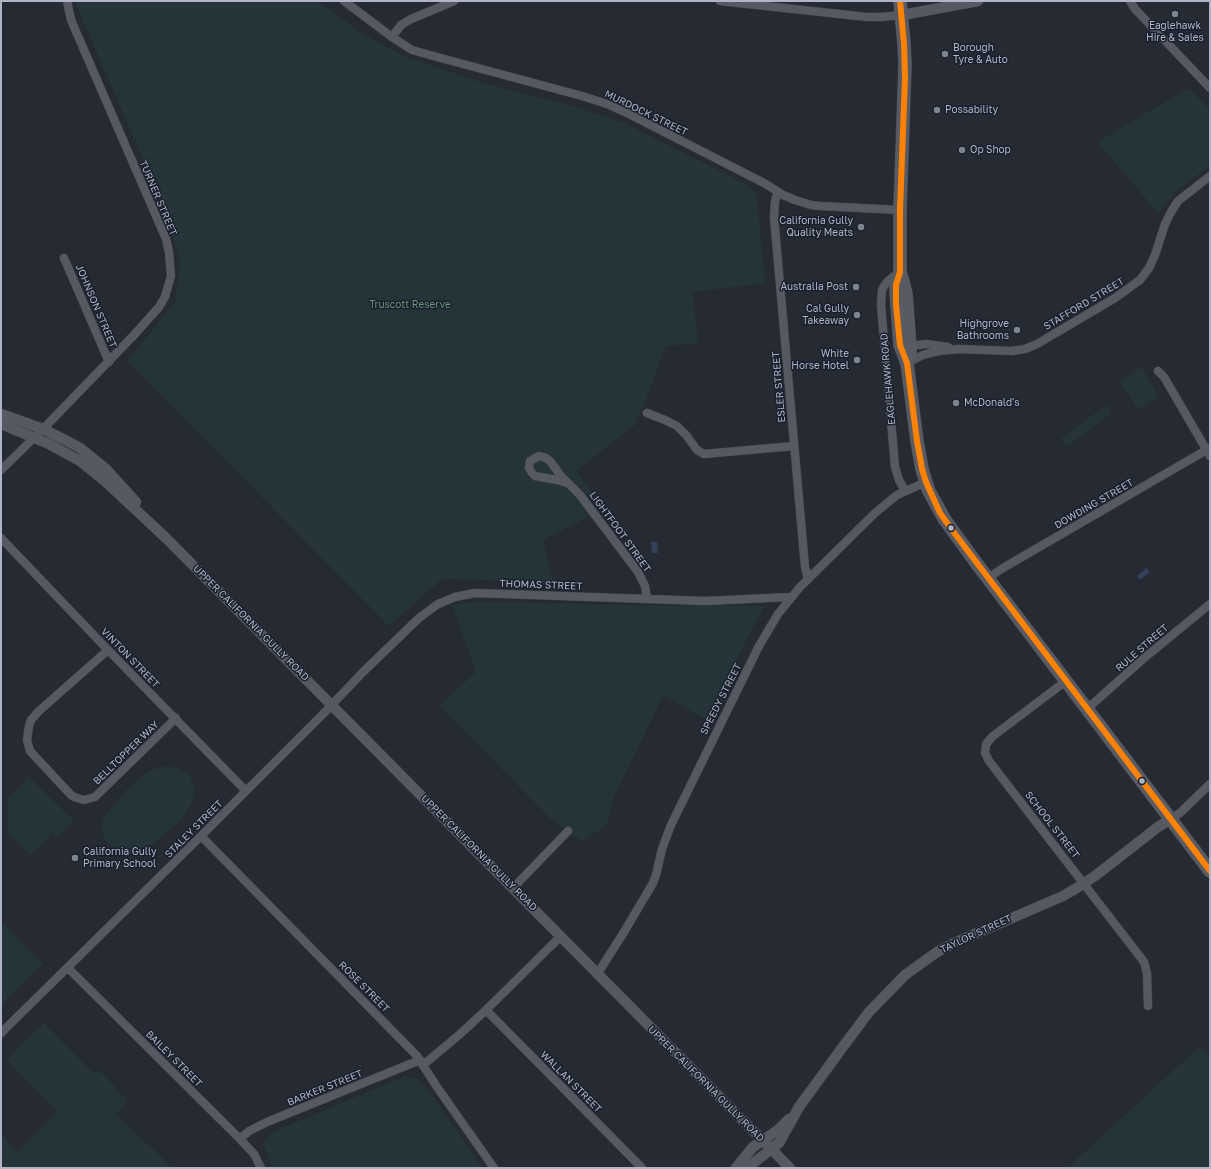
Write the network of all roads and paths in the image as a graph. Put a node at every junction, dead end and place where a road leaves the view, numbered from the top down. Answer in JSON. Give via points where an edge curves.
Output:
{"nodes":[{"id":1,"x":67,"y":1,"type":"edge"},
{"id":2,"x":344,"y":1,"type":"edge"},
{"id":3,"x":454,"y":1,"type":"edge"},
{"id":4,"x":720,"y":1,"type":"edge"},
{"id":5,"x":900,"y":1,"type":"edge"},
{"id":6,"x":978,"y":1,"type":"edge"},
{"id":7,"x":1123,"y":1,"type":"edge"},
{"id":8,"x":1130,"y":1,"type":"edge"},
{"id":9,"x":787,"y":4,"type":"edge"},
{"id":10,"x":1135,"y":9,"type":"junction"},
{"id":11,"x":902,"y":15,"type":"junction"},
{"id":12,"x":392,"y":37,"type":"junction"},
{"id":13,"x":1210,"y":88,"type":"edge"},
{"id":14,"x":1210,"y":176,"type":"edge"},
{"id":15,"x":778,"y":192,"type":"junction"},
{"id":16,"x":900,"y":210,"type":"junction"},
{"id":17,"x":64,"y":258,"type":"dead end"},
{"id":18,"x":900,"y":272,"type":"junction"},
{"id":19,"x":959,"y":349,"type":"junction"},
{"id":20,"x":906,"y":354,"type":"junction"},
{"id":21,"x":109,"y":362,"type":"junction"},
{"id":22,"x":1158,"y":371,"type":"dead end"},
{"id":23,"x":1,"y":414,"type":"edge"},
{"id":24,"x":647,"y":414,"type":"dead end"},
{"id":25,"x":1,"y":424,"type":"edge"},
{"id":26,"x":43,"y":429,"type":"junction"},
{"id":27,"x":34,"y":437,"type":"junction"},
{"id":28,"x":794,"y":446,"type":"junction"},
{"id":29,"x":1209,"y":451,"type":"edge"},
{"id":30,"x":1,"y":470,"type":"edge"},
{"id":31,"x":926,"y":482,"type":"junction"},
{"id":32,"x":567,"y":483,"type":"junction"},
{"id":33,"x":905,"y":491,"type":"junction"},
{"id":34,"x":1,"y":538,"type":"edge"},
{"id":35,"x":167,"y":539,"type":"junction"},
{"id":36,"x":988,"y":578,"type":"junction"},
{"id":37,"x":808,"y":579,"type":"junction"},
{"id":38,"x":791,"y":597,"type":"junction"},
{"id":39,"x":647,"y":599,"type":"junction"},
{"id":40,"x":1210,"y":604,"type":"edge"},
{"id":41,"x":108,"y":650,"type":"junction"},
{"id":42,"x":1066,"y":681,"type":"junction"},
{"id":43,"x":332,"y":705,"type":"junction"},
{"id":44,"x":1087,"y":709,"type":"junction"},
{"id":45,"x":176,"y":718,"type":"junction"},
{"id":46,"x":1210,"y":784,"type":"edge"},
{"id":47,"x":246,"y":791,"type":"junction"},
{"id":48,"x":1171,"y":819,"type":"junction"},
{"id":49,"x":568,"y":831,"type":"dead end"},
{"id":50,"x":201,"y":836,"type":"junction"},
{"id":51,"x":1210,"y":871,"type":"edge"},
{"id":52,"x":1084,"y":884,"type":"junction"},
{"id":53,"x":513,"y":888,"type":"junction"},
{"id":54,"x":561,"y":936,"type":"junction"},
{"id":55,"x":68,"y":968,"type":"junction"},
{"id":56,"x":598,"y":973,"type":"junction"},
{"id":57,"x":1148,"y":1006,"type":"dead end"},
{"id":58,"x":486,"y":1010,"type":"junction"},
{"id":59,"x":1,"y":1033,"type":"edge"},
{"id":60,"x":422,"y":1063,"type":"junction"},
{"id":61,"x":799,"y":1107,"type":"junction"},
{"id":62,"x":240,"y":1139,"type":"junction"},
{"id":63,"x":763,"y":1140,"type":"junction"},
{"id":64,"x":772,"y":1150,"type":"junction"},
{"id":65,"x":261,"y":1168,"type":"edge"},
{"id":66,"x":494,"y":1168,"type":"edge"},
{"id":67,"x":642,"y":1168,"type":"edge"},
{"id":68,"x":736,"y":1168,"type":"edge"},
{"id":69,"x":747,"y":1168,"type":"edge"},
{"id":70,"x":790,"y":1168,"type":"edge"}],
"edges":[{"from":1,"to":21,"type":"street","name":"TURNER STREET","via":[[71,20],[169,252],[171,276],[165,297]]},
{"from":2,"to":12,"type":"street","name":"MURDOCK STREET"},
{"from":3,"to":12,"type":"street","via":[[410,18]]},
{"from":4,"to":9,"type":"street"},
{"from":5,"to":11,"type":"main road","name":"EAGLEHAWK ROAD"},
{"from":6,"to":11,"type":"street"},
{"from":7,"to":10,"type":"street"},
{"from":8,"to":10,"type":"street"},
{"from":9,"to":11,"type":"street","via":[[875,17]]},
{"from":10,"to":13,"type":"street"},
{"from":11,"to":16,"type":"main road","name":"EAGLEHAWK ROAD","via":[[905,78]]},
{"from":12,"to":15,"type":"street","name":"MURDOCK STREET","via":[[419,52],[607,104]]},
{"from":14,"to":19,"type":"street","name":"STAFFORD STREET","via":[[1178,201],[1165,224],[1149,268],[1140,280],[1126,291],[1028,348],[1012,351]]},
{"from":15,"to":16,"type":"street","name":"MURDOCK STREET","via":[[811,205]]},
{"from":15,"to":28,"type":"street","name":"ESLER STREET","via":[[774,217]]},
{"from":16,"to":18,"type":"main road","name":"EAGLEHAWK ROAD"},
{"from":17,"to":21,"type":"street","name":"JOHNSON STREET"},
{"from":18,"to":20,"type":"main road","name":"EAGLEHAWK ROAD","via":[[905,290]]},
{"from":18,"to":33,"type":"street","name":"EAGLEHAWK ROAD","via":[[884,286],[882,305],[895,467]]},
{"from":19,"to":20,"type":"street","name":"STAFFORD STREET","via":[[918,357]]},
{"from":19,"to":20,"type":"street","name":"STAFFORD STREET","via":[[929,344]]},
{"from":20,"to":31,"type":"main road","name":"EAGLEHAWK ROAD","via":[[917,441]]},
{"from":21,"to":26,"type":"street","name":"TURNER STREET"},
{"from":22,"to":29,"type":"street"},
{"from":23,"to":26,"type":"street","name":"UPPER CALIFORNIA GULLY ROAD"},
{"from":24,"to":28,"type":"street","via":[[677,426],[697,450],[704,454]]},
{"from":25,"to":27,"type":"street","name":"UPPER CALIFORNIA GULLY ROAD"},
{"from":26,"to":27,"type":"street","name":"TURNER STREET"},
{"from":26,"to":35,"type":"street","name":"UPPER CALIFORNIA GULLY ROAD","via":[[80,448],[106,469]]},
{"from":27,"to":30,"type":"street","name":"TURNER STREET"},
{"from":27,"to":35,"type":"street","name":"UPPER CALIFORNIA GULLY ROAD","via":[[66,452],[93,470]]},
{"from":28,"to":37,"type":"street","name":"ESLER STREET"},
{"from":29,"to":36,"type":"street","name":"DOWDING STREET"},
{"from":31,"to":33,"type":"street","name":"SPEEDY STREET"},
{"from":31,"to":36,"type":"main road","name":"EAGLEHAWK ROAD","via":[[945,520]]},
{"from":32,"to":32,"type":"street","name":"LIGHTFOOT STREET","via":[[532,474],[529,468],[530,461],[539,456],[546,458]]},
{"from":32,"to":39,"type":"street","name":"LIGHTFOOT STREET","via":[[580,495],[632,564],[645,586]]},
{"from":33,"to":37,"type":"street","name":"SPEEDY STREET","via":[[886,503]]},
{"from":34,"to":41,"type":"street","name":"VINTON STREET"},
{"from":35,"to":43,"type":"street","name":"UPPER CALIFORNIA GULLY ROAD"},
{"from":36,"to":42,"type":"main road","name":"EAGLEHAWK ROAD"},
{"from":37,"to":38,"type":"street","name":"SPEEDY STREET"},
{"from":38,"to":39,"type":"street","name":"THOMAS STREET","via":[[718,601]]},
{"from":38,"to":56,"type":"street","name":"SPEEDY STREET","via":[[763,639],[682,800],[666,838],[653,882]]},
{"from":39,"to":43,"type":"street","name":"THOMAS STREET","via":[[475,593],[455,597],[438,604],[419,618]]},
{"from":40,"to":44,"type":"street","name":"RULE STREET"},
{"from":41,"to":45,"type":"street","name":"VINTON STREET"},
{"from":41,"to":45,"type":"street","name":"BELLTOPPER WAY","via":[[39,711],[29,726],[26,740],[30,751],[71,795],[84,800],[94,797]]},
{"from":42,"to":44,"type":"main road","name":"EAGLEHAWK ROAD"},
{"from":42,"to":52,"type":"street","name":"SCHOOL STREET","via":[[994,736],[986,744],[985,753]]},
{"from":43,"to":47,"type":"street","name":"STALEY STREET"},
{"from":43,"to":53,"type":"street","name":"UPPER CALIFORNIA GULLY ROAD"},
{"from":44,"to":48,"type":"main road","name":"EAGLEHAWK ROAD"},
{"from":45,"to":47,"type":"street","name":"VINTON STREET"},
{"from":46,"to":48,"type":"street"},
{"from":47,"to":50,"type":"street","name":"STALEY STREET"},
{"from":48,"to":51,"type":"main road","name":"EAGLEHAWK ROAD"},
{"from":48,"to":52,"type":"street","name":"TAYLOR STREET"},
{"from":49,"to":53,"type":"street"},
{"from":50,"to":55,"type":"street","name":"STALEY STREET"},
{"from":50,"to":60,"type":"street","name":"ROSE STREET"},
{"from":52,"to":57,"type":"street","name":"SCHOOL STREET","via":[[1144,962]]},
{"from":52,"to":61,"type":"street","name":"TAYLOR STREET","via":[[1063,896],[954,943],[905,975],[869,1012]]},
{"from":53,"to":54,"type":"street","name":"UPPER CALIFORNIA GULLY ROAD"},
{"from":54,"to":56,"type":"street","name":"UPPER CALIFORNIA GULLY ROAD"},
{"from":54,"to":58,"type":"street","name":"BARKER STREET"},
{"from":55,"to":59,"type":"street","name":"STALEY STREET"},
{"from":55,"to":62,"type":"street","name":"BAILEY STREET"},
{"from":56,"to":63,"type":"street","name":"UPPER CALIFORNIA GULLY ROAD"},
{"from":58,"to":60,"type":"street","name":"BARKER STREET","via":[[459,1035]]},
{"from":58,"to":67,"type":"street","name":"WALLAN STREET"},
{"from":60,"to":62,"type":"street","name":"BARKER STREET","via":[[267,1122]]},
{"from":60,"to":66,"type":"street","name":"ROSE STREET"},
{"from":61,"to":63,"type":"street","name":"TAYLOR STREET","via":[[781,1127]]},
{"from":61,"to":64,"type":"street","name":"TAYLOR STREET","via":[[779,1143]]},
{"from":62,"to":65,"type":"street","name":"BAILEY STREET","via":[[254,1154]]},
{"from":63,"to":64,"type":"street","name":"UPPER CALIFORNIA GULLY ROAD"},
{"from":63,"to":68,"type":"street","name":"TAYLOR STREET","via":[[753,1147]]},
{"from":64,"to":69,"type":"street","name":"TAYLOR STREET"},
{"from":64,"to":70,"type":"street","name":"UPPER CALIFORNIA GULLY ROAD"}]}
